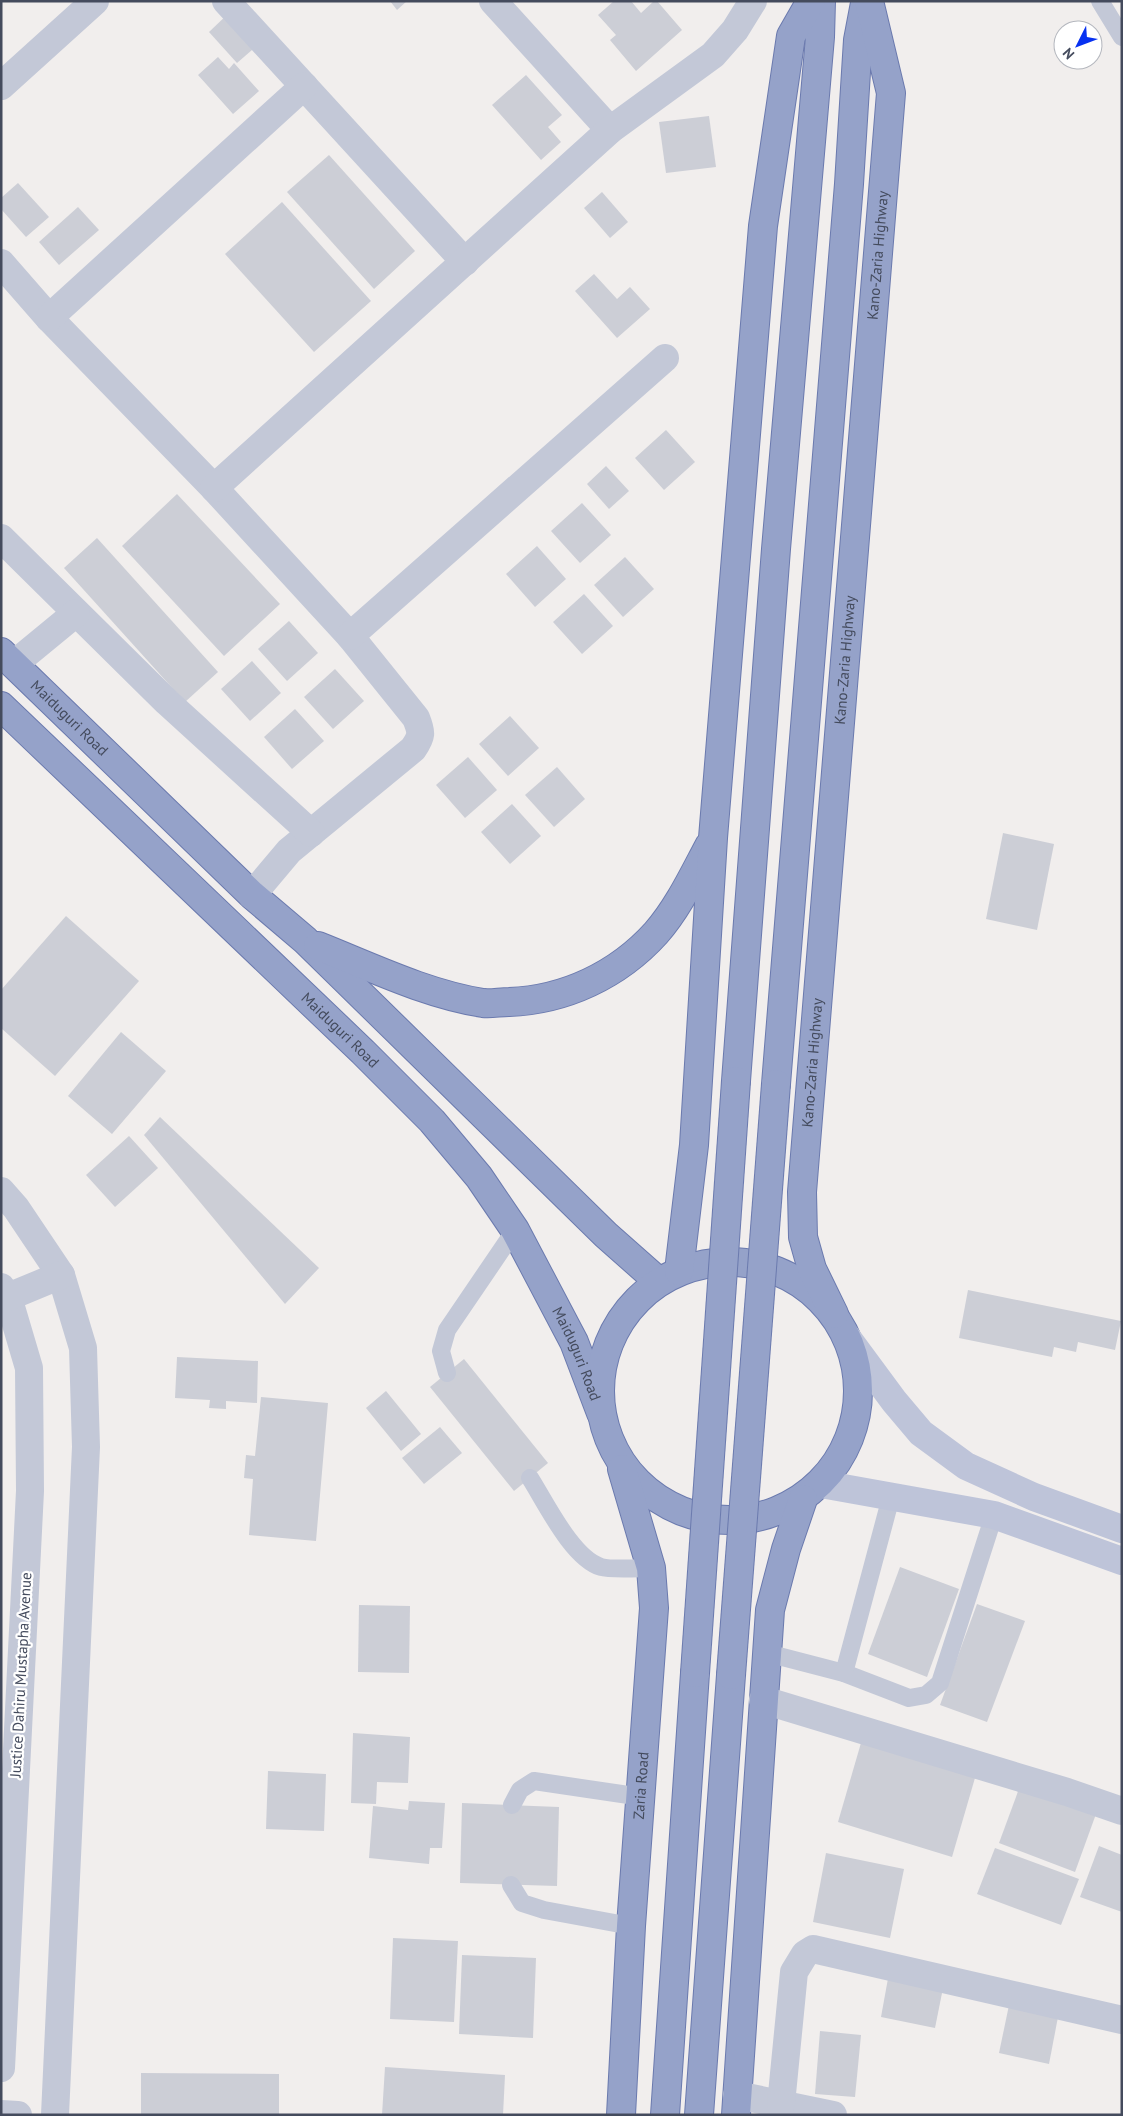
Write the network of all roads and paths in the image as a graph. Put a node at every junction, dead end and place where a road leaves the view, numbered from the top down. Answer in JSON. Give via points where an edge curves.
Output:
{"nodes":[{"id":1,"x":95,"y":1,"type":"edge"},
{"id":2,"x":226,"y":1,"type":"edge"},
{"id":3,"x":493,"y":1,"type":"edge"},
{"id":4,"x":753,"y":1,"type":"edge"},
{"id":5,"x":811,"y":1,"type":"edge"},
{"id":6,"x":820,"y":1,"type":"edge"},
{"id":7,"x":867,"y":1,"type":"edge"},
{"id":8,"x":1100,"y":1,"type":"edge"},
{"id":9,"x":1122,"y":37,"type":"edge"},
{"id":10,"x":1,"y":86,"type":"edge"},
{"id":11,"x":304,"y":86,"type":"junction"},
{"id":12,"x":610,"y":130,"type":"junction"},
{"id":13,"x":464,"y":262,"type":"junction"},
{"id":14,"x":1,"y":263,"type":"edge"},
{"id":15,"x":49,"y":318,"type":"junction"},
{"id":16,"x":665,"y":358,"type":"dead end"},
{"id":17,"x":214,"y":488,"type":"junction"},
{"id":18,"x":1,"y":538,"type":"edge"},
{"id":19,"x":76,"y":613,"type":"junction"},
{"id":20,"x":350,"y":636,"type":"junction"},
{"id":21,"x":8,"y":658,"type":"edge"},
{"id":22,"x":1,"y":706,"type":"edge"},
{"id":23,"x":312,"y":833,"type":"junction"},
{"id":24,"x":713,"y":838,"type":"junction"},
{"id":25,"x":252,"y":895,"type":"junction"},
{"id":26,"x":305,"y":940,"type":"junction"},
{"id":27,"x":1,"y":1191,"type":"edge"},
{"id":28,"x":515,"y":1230,"type":"junction"},
{"id":29,"x":61,"y":1275,"type":"junction"},
{"id":30,"x":668,"y":1276,"type":"junction"},
{"id":31,"x":5,"y":1292,"type":"edge"},
{"id":32,"x":840,"y":1325,"type":"junction"},
{"id":33,"x":447,"y":1373,"type":"dead end"},
{"id":34,"x":601,"y":1413,"type":"junction"},
{"id":35,"x":619,"y":1461,"type":"junction"},
{"id":36,"x":530,"y":1478,"type":"dead end"},
{"id":37,"x":812,"y":1492,"type":"junction"},
{"id":38,"x":891,"y":1497,"type":"junction"},
{"id":39,"x":1005,"y":1518,"type":"junction"},
{"id":40,"x":1122,"y":1529,"type":"edge"},
{"id":41,"x":1122,"y":1561,"type":"edge"},
{"id":42,"x":651,"y":1568,"type":"junction"},
{"id":43,"x":767,"y":1653,"type":"junction"},
{"id":44,"x":844,"y":1673,"type":"junction"},
{"id":45,"x":763,"y":1700,"type":"junction"},
{"id":46,"x":642,"y":1797,"type":"junction"},
{"id":47,"x":512,"y":1805,"type":"dead end"},
{"id":48,"x":1122,"y":1811,"type":"edge"},
{"id":49,"x":511,"y":1885,"type":"dead end"},
{"id":50,"x":632,"y":1926,"type":"junction"},
{"id":51,"x":1122,"y":2020,"type":"edge"},
{"id":52,"x":1,"y":2068,"type":"edge"},
{"id":53,"x":781,"y":2104,"type":"junction"},
{"id":54,"x":736,"y":2105,"type":"edge"},
{"id":55,"x":1,"y":2114,"type":"edge"},
{"id":56,"x":18,"y":2115,"type":"edge"},
{"id":57,"x":55,"y":2115,"type":"edge"},
{"id":58,"x":622,"y":2115,"type":"edge"},
{"id":59,"x":665,"y":2115,"type":"edge"},
{"id":60,"x":699,"y":2115,"type":"edge"},
{"id":61,"x":833,"y":2115,"type":"edge"}],
"edges":[{"from":1,"to":10,"type":"street"},
{"from":2,"to":11,"type":"street"},
{"from":3,"to":12,"type":"street"},
{"from":4,"to":12,"type":"street","via":[[735,30],[713,55]]},
{"from":5,"to":24,"type":"highway","via":[[791,36],[762,226]]},
{"from":6,"to":59,"type":"highway","bridge":true,"via":[[820,37],[776,549],[736,1082]]},
{"from":7,"to":32,"type":"highway","name":"Kano-Zaria Highway","via":[[891,92],[802,1192],[803,1237],[812,1269]]},
{"from":7,"to":60,"type":"highway","name":"Kano-Zaria Highway","bridge":true,"via":[[858,40]]},
{"from":8,"to":9,"type":"lane"},
{"from":11,"to":13,"type":"street"},
{"from":11,"to":15,"type":"street"},
{"from":12,"to":13,"type":"street"},
{"from":13,"to":17,"type":"street"},
{"from":14,"to":15,"type":"street"},
{"from":15,"to":17,"type":"street"},
{"from":16,"to":20,"type":"street"},
{"from":17,"to":20,"type":"street"},
{"from":18,"to":19,"type":"street"},
{"from":19,"to":21,"type":"street"},
{"from":19,"to":23,"type":"street","via":[[167,702]]},
{"from":20,"to":23,"type":"street","via":[[416,718],[421,730],[420,739],[413,749]]},
{"from":21,"to":25,"type":"highway","name":"Maiduguri Road"},
{"from":22,"to":28,"type":"highway","name":"Maiduguri Road","via":[[432,1121],[480,1177]]},
{"from":23,"to":25,"type":"street","via":[[289,851]]},
{"from":24,"to":26,"type":"highway","via":[[676,906],[656,933],[627,960],[594,981],[559,995],[484,1003],[441,993]]},
{"from":24,"to":30,"type":"highway","via":[[694,1145]]},
{"from":25,"to":26,"type":"highway","name":"Maiduguri Road"},
{"from":26,"to":30,"type":"highway","name":"Maiduguri Road","via":[[606,1235]]},
{"from":27,"to":29,"type":"street"},
{"from":28,"to":33,"type":"lane","via":[[446,1330],[441,1351]]},
{"from":28,"to":34,"type":"highway","name":"Maiduguri Road","via":[[574,1342]]},
{"from":29,"to":31,"type":"street"},
{"from":29,"to":57,"type":"street","via":[[83,1348],[86,1447]]},
{"from":30,"to":32,"type":"highway","via":[[712,1262],[746,1262],[780,1272],[810,1289]]},
{"from":30,"to":34,"type":"highway","via":[[632,1304],[611,1336],[600,1374]]},
{"from":31,"to":52,"type":"street","name":"Justice Dahiru Mustapha Avenue","via":[[29,1368],[30,1491]]},
{"from":32,"to":37,"type":"highway","name":"Kano-Zaria Highway","via":[[858,1373],[858,1413],[846,1450]]},
{"from":32,"to":40,"type":"main road","via":[[921,1433],[966,1466],[1034,1497]]},
{"from":34,"to":35,"type":"highway","name":"Maiduguri Road"},
{"from":35,"to":37,"type":"highway","via":[[647,1492],[683,1513],[724,1522],[766,1516]]},
{"from":35,"to":42,"type":"highway","name":"Zaria Road"},
{"from":36,"to":42,"type":"lane","via":[[571,1544],[581,1554],[601,1567]]},
{"from":37,"to":38,"type":"main road"},
{"from":37,"to":43,"type":"highway","via":[[786,1549],[770,1610]]},
{"from":38,"to":39,"type":"main road"},
{"from":38,"to":44,"type":"lane"},
{"from":39,"to":41,"type":"main road"},
{"from":39,"to":44,"type":"lane","via":[[940,1683],[926,1695],[909,1698]]},
{"from":42,"to":46,"type":"highway","name":"Zaria Road","via":[[654,1608]]},
{"from":43,"to":44,"type":"lane"},
{"from":43,"to":45,"type":"highway"},
{"from":45,"to":48,"type":"street"},
{"from":45,"to":54,"type":"highway"},
{"from":46,"to":47,"type":"lane","via":[[534,1781],[520,1790]]},
{"from":46,"to":50,"type":"highway","name":"Zaria Road"},
{"from":49,"to":50,"type":"lane","via":[[522,1903]]},
{"from":50,"to":58,"type":"highway","name":"Zaria Road"},
{"from":51,"to":53,"type":"street","via":[[813,1949],[805,1954],[794,1972]]},
{"from":53,"to":54,"type":"street"},
{"from":53,"to":61,"type":"street"},
{"from":55,"to":56,"type":"street"}]}
